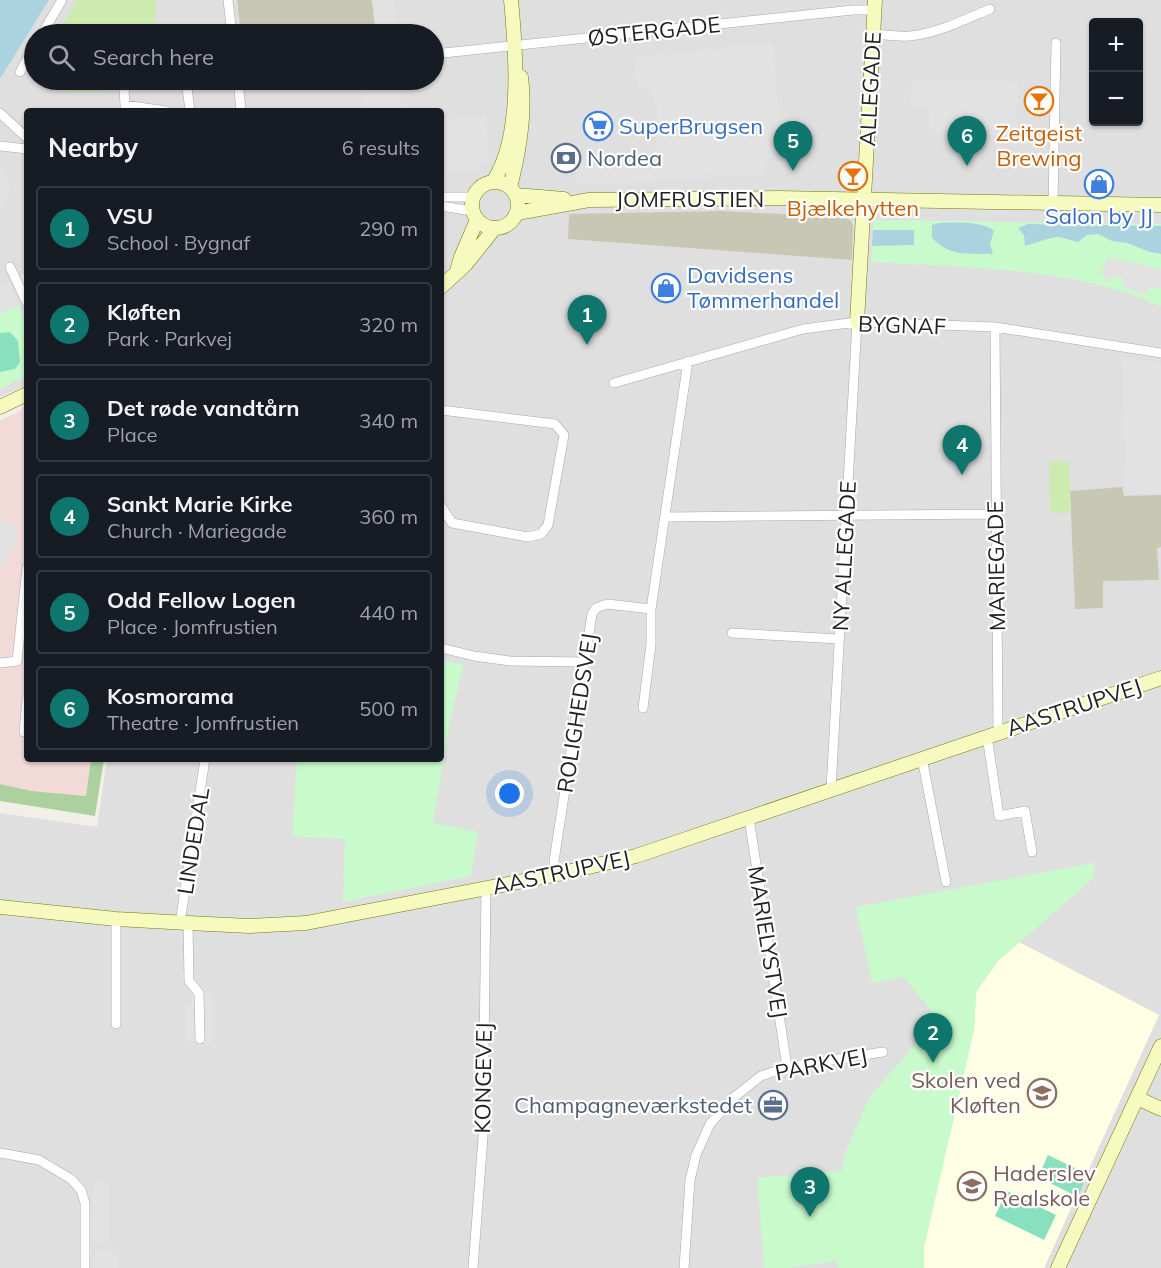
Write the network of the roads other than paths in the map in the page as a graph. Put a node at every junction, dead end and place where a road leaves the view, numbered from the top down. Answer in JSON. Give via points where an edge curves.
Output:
{"nodes":[{"id":1,"x":62,"y":0,"type":"edge"},
{"id":2,"x":228,"y":0,"type":"edge"},
{"id":3,"x":511,"y":0,"type":"edge"},
{"id":4,"x":875,"y":5,"type":"edge"},
{"id":5,"x":990,"y":9,"type":"dead end"},
{"id":6,"x":48,"y":24,"type":"edge"},
{"id":7,"x":231,"y":24,"type":"edge"},
{"id":8,"x":873,"y":34,"type":"junction"},
{"id":9,"x":1056,"y":43,"type":"dead end"},
{"id":10,"x":516,"y":51,"type":"junction"},
{"id":11,"x":444,"y":54,"type":"edge"},
{"id":12,"x":24,"y":65,"type":"edge"},
{"id":13,"x":20,"y":72,"type":"dead end"},
{"id":14,"x":124,"y":90,"type":"edge"},
{"id":15,"x":187,"y":90,"type":"edge"},
{"id":16,"x":239,"y":90,"type":"edge"},
{"id":17,"x":146,"y":108,"type":"edge"},
{"id":18,"x":190,"y":108,"type":"edge"},
{"id":19,"x":241,"y":108,"type":"edge"},
{"id":20,"x":0,"y":113,"type":"edge"},
{"id":21,"x":24,"y":135,"type":"edge"},
{"id":22,"x":0,"y":146,"type":"edge"},
{"id":23,"x":24,"y":148,"type":"edge"},
{"id":24,"x":493,"y":182,"type":"junction"},
{"id":25,"x":513,"y":191,"type":"junction"},
{"id":26,"x":444,"y":198,"type":"edge"},
{"id":27,"x":578,"y":200,"type":"junction"},
{"id":28,"x":863,"y":200,"type":"junction"},
{"id":29,"x":1053,"y":204,"type":"junction"},
{"id":30,"x":444,"y":206,"type":"edge"},
{"id":31,"x":1159,"y":207,"type":"edge"},
{"id":32,"x":474,"y":210,"type":"junction"},
{"id":33,"x":517,"y":213,"type":"junction"},
{"id":34,"x":494,"y":229,"type":"junction"},
{"id":35,"x":10,"y":267,"type":"dead end"},
{"id":36,"x":457,"y":271,"type":"junction"},
{"id":37,"x":444,"y":284,"type":"edge"},
{"id":38,"x":24,"y":297,"type":"edge"},
{"id":39,"x":857,"y":322,"type":"junction"},
{"id":40,"x":995,"y":327,"type":"junction"},
{"id":41,"x":1161,"y":353,"type":"edge"},
{"id":42,"x":688,"y":361,"type":"junction"},
{"id":43,"x":614,"y":383,"type":"dead end"},
{"id":44,"x":24,"y":395,"type":"edge"},
{"id":45,"x":0,"y":407,"type":"edge"},
{"id":46,"x":444,"y":411,"type":"edge"},
{"id":47,"x":444,"y":511,"type":"edge"},
{"id":48,"x":995,"y":514,"type":"junction"},
{"id":49,"x":846,"y":515,"type":"junction"},
{"id":50,"x":666,"y":517,"type":"junction"},
{"id":51,"x":24,"y":596,"type":"edge"},
{"id":52,"x":651,"y":609,"type":"junction"},
{"id":53,"x":732,"y":633,"type":"dead end"},
{"id":54,"x":839,"y":639,"type":"junction"},
{"id":55,"x":444,"y":649,"type":"edge"},
{"id":56,"x":17,"y":661,"type":"junction"},
{"id":57,"x":584,"y":662,"type":"junction"},
{"id":58,"x":0,"y":663,"type":"edge"},
{"id":59,"x":24,"y":665,"type":"edge"},
{"id":60,"x":1161,"y":678,"type":"edge"},
{"id":61,"x":643,"y":708,"type":"dead end"},
{"id":62,"x":993,"y":734,"type":"junction"},
{"id":63,"x":922,"y":758,"type":"junction"},
{"id":64,"x":205,"y":762,"type":"edge"},
{"id":65,"x":831,"y":789,"type":"junction"},
{"id":66,"x":749,"y":818,"type":"junction"},
{"id":67,"x":1032,"y":852,"type":"dead end"},
{"id":68,"x":554,"y":875,"type":"junction"},
{"id":69,"x":946,"y":882,"type":"dead end"},
{"id":70,"x":486,"y":888,"type":"junction"},
{"id":71,"x":0,"y":907,"type":"edge"},
{"id":72,"x":116,"y":919,"type":"junction"},
{"id":73,"x":184,"y":923,"type":"junction"},
{"id":74,"x":116,"y":1024,"type":"dead end"},
{"id":75,"x":200,"y":1039,"type":"dead end"},
{"id":76,"x":1161,"y":1046,"type":"edge"},
{"id":77,"x":883,"y":1052,"type":"dead end"},
{"id":78,"x":787,"y":1067,"type":"junction"},
{"id":79,"x":1137,"y":1098,"type":"junction"},
{"id":80,"x":1161,"y":1109,"type":"edge"},
{"id":81,"x":0,"y":1153,"type":"edge"},
{"id":82,"x":85,"y":1268,"type":"edge"},
{"id":83,"x":473,"y":1268,"type":"edge"},
{"id":84,"x":684,"y":1268,"type":"edge"},
{"id":85,"x":1058,"y":1268,"type":"edge"}],
"edges":[{"from":1,"to":6,"type":"street"},
{"from":2,"to":7,"type":"street"},
{"from":3,"to":10,"type":"street"},
{"from":4,"to":8,"type":"street","name":"ALLEGADE"},
{"from":4,"to":10,"type":"street","name":"ØSTERGADE"},
{"from":5,"to":8,"type":"street","via":[[927,33]]},
{"from":8,"to":28,"type":"street","name":"ALLEGADE"},
{"from":9,"to":29,"type":"street"},
{"from":10,"to":11,"type":"street","name":"ØSTERGADE"},
{"from":10,"to":24,"type":"street","via":[[511,130],[504,162]]},
{"from":10,"to":25,"type":"street","via":[[524,94]]},
{"from":12,"to":13,"type":"street"},
{"from":14,"to":17,"type":"street","via":[[125,105]]},
{"from":15,"to":18,"type":"street"},
{"from":16,"to":19,"type":"street"},
{"from":20,"to":21,"type":"street"},
{"from":22,"to":23,"type":"street"},
{"from":24,"to":25,"type":"street"},
{"from":24,"to":32,"type":"street","via":[[481,187]]},
{"from":25,"to":27,"type":"street","name":"JOMFRUSTIEN"},
{"from":25,"to":33,"type":"street","via":[[518,201]]},
{"from":26,"to":32,"type":"street"},
{"from":27,"to":28,"type":"street","name":"JOMFRUSTIEN"},
{"from":27,"to":33,"type":"street","name":"JOMFRUSTIEN"},
{"from":28,"to":29,"type":"street","name":"JOMFRUSTIEN"},
{"from":28,"to":39,"type":"street","name":"ALLEGADE"},
{"from":29,"to":31,"type":"street","name":"JOMFRUSTIEN"},
{"from":30,"to":32,"type":"street"},
{"from":32,"to":34,"type":"street","via":[[482,225]]},
{"from":32,"to":36,"type":"street"},
{"from":33,"to":34,"type":"street","via":[[509,224]]},
{"from":34,"to":36,"type":"street"},
{"from":35,"to":38,"type":"street"},
{"from":36,"to":37,"type":"street"},
{"from":39,"to":40,"type":"street","name":"BYGNAF"},
{"from":39,"to":42,"type":"street","name":"BYGNAF","via":[[803,329]]},
{"from":39,"to":49,"type":"street","name":"NY ALLEGADE"},
{"from":40,"to":41,"type":"street","name":"BYGNAF"},
{"from":40,"to":48,"type":"street","name":"MARIEGADE"},
{"from":42,"to":43,"type":"street","name":"BYGNAF"},
{"from":42,"to":50,"type":"street"},
{"from":44,"to":45,"type":"street"},
{"from":46,"to":47,"type":"street","via":[[555,424],[564,435],[548,525],[541,534],[528,537],[452,523]]},
{"from":48,"to":49,"type":"street"},
{"from":48,"to":62,"type":"street","name":"MARIEGADE"},
{"from":49,"to":50,"type":"street"},
{"from":49,"to":54,"type":"street","name":"NY ALLEGADE"},
{"from":50,"to":52,"type":"street"},
{"from":51,"to":56,"type":"street"},
{"from":52,"to":57,"type":"street","name":"ROLIGHEDSVEJ","via":[[607,604],[596,608]]},
{"from":52,"to":61,"type":"street"},
{"from":53,"to":54,"type":"street"},
{"from":54,"to":65,"type":"street","name":"NY ALLEGADE"},
{"from":55,"to":57,"type":"street","via":[[510,661]]},
{"from":56,"to":58,"type":"street"},
{"from":56,"to":59,"type":"street"},
{"from":57,"to":68,"type":"street","name":"ROLIGHEDSVEJ"},
{"from":60,"to":62,"type":"street","name":"AASTRUPVEJ"},
{"from":62,"to":63,"type":"street","name":"AASTRUPVEJ"},
{"from":62,"to":67,"type":"street","name":"AASTRUPVEJ","via":[[999,816],[1025,812]]},
{"from":63,"to":65,"type":"street","name":"AASTRUPVEJ"},
{"from":63,"to":69,"type":"street"},
{"from":64,"to":73,"type":"street","name":"LINDEDAL"},
{"from":65,"to":66,"type":"street","name":"AASTRUPVEJ"},
{"from":66,"to":68,"type":"street","name":"AASTRUPVEJ","via":[[636,856]]},
{"from":66,"to":78,"type":"street","name":"MARIELYSTVEJ"},
{"from":68,"to":70,"type":"street","name":"AASTRUPVEJ"},
{"from":70,"to":73,"type":"street","name":"AASTRUPVEJ","via":[[306,923]]},
{"from":70,"to":83,"type":"street","name":"KONGEVEJ","via":[[483,1137]]},
{"from":71,"to":72,"type":"street","name":"AASTRUPVEJ"},
{"from":72,"to":73,"type":"street","name":"AASTRUPVEJ"},
{"from":72,"to":74,"type":"street"},
{"from":73,"to":75,"type":"street","via":[[189,981],[199,993]]},
{"from":76,"to":79,"type":"street"},
{"from":77,"to":78,"type":"street","name":"PARKVEJ"},
{"from":78,"to":84,"type":"street","name":"PARKVEJ","via":[[761,1076],[733,1098],[710,1124],[690,1180]]},
{"from":79,"to":80,"type":"street"},
{"from":79,"to":85,"type":"street"},
{"from":81,"to":82,"type":"street","via":[[39,1160],[71,1179],[81,1190],[85,1203]]}]}
